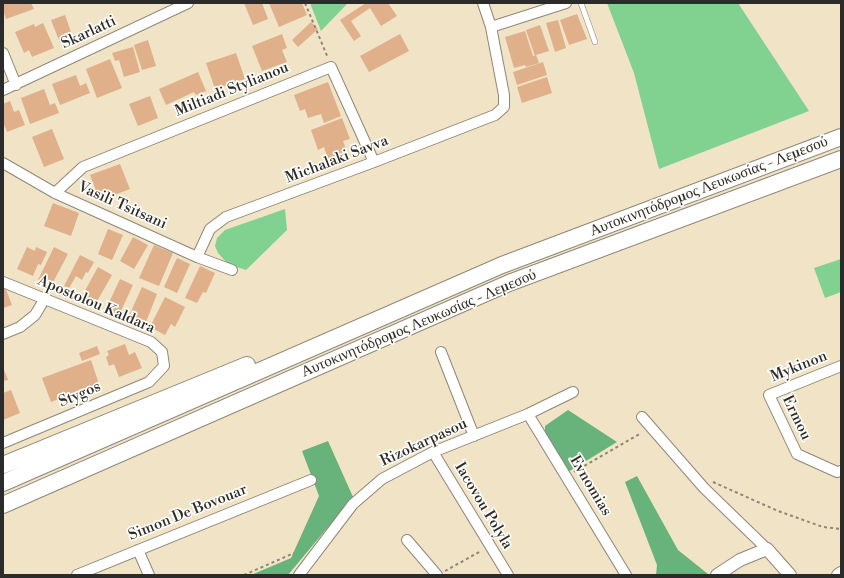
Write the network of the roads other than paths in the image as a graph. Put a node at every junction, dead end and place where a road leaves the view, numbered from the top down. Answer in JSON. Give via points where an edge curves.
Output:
{"nodes":[{"id":1,"x":188,"y":3,"type":"edge"},
{"id":2,"x":483,"y":3,"type":"edge"},
{"id":3,"x":566,"y":3,"type":"edge"},
{"id":4,"x":582,"y":3,"type":"edge"},
{"id":5,"x":491,"y":27,"type":"junction"},
{"id":6,"x":595,"y":42,"type":"dead end"},
{"id":7,"x":3,"y":53,"type":"edge"},
{"id":8,"x":16,"y":85,"type":"junction"},
{"id":9,"x":3,"y":90,"type":"edge"},
{"id":10,"x":841,"y":137,"type":"edge"},
{"id":11,"x":841,"y":159,"type":"edge"},
{"id":12,"x":374,"y":162,"type":"junction"},
{"id":13,"x":3,"y":163,"type":"edge"},
{"id":14,"x":55,"y":193,"type":"junction"},
{"id":15,"x":197,"y":257,"type":"junction"},
{"id":16,"x":502,"y":265,"type":"junction"},
{"id":17,"x":232,"y":270,"type":"dead end"},
{"id":18,"x":3,"y":282,"type":"edge"},
{"id":19,"x":44,"y":300,"type":"junction"},
{"id":20,"x":3,"y":334,"type":"edge"},
{"id":21,"x":441,"y":352,"type":"dead end"},
{"id":22,"x":164,"y":366,"type":"joint"},
{"id":23,"x":841,"y":366,"type":"edge"},
{"id":24,"x":573,"y":392,"type":"dead end"},
{"id":25,"x":769,"y":395,"type":"joint"},
{"id":26,"x":528,"y":414,"type":"junction"},
{"id":27,"x":642,"y":418,"type":"dead end"},
{"id":28,"x":474,"y":436,"type":"junction"},
{"id":29,"x":3,"y":443,"type":"edge"},
{"id":30,"x":433,"y":452,"type":"junction"},
{"id":31,"x":3,"y":465,"type":"edge"},
{"id":32,"x":43,"y":466,"type":"junction"},
{"id":33,"x":841,"y":471,"type":"edge"},
{"id":34,"x":3,"y":480,"type":"edge"},
{"id":35,"x":311,"y":480,"type":"dead end"},
{"id":36,"x":3,"y":483,"type":"edge"},
{"id":37,"x":3,"y":505,"type":"edge"},
{"id":38,"x":407,"y":540,"type":"dead end"},
{"id":39,"x":767,"y":549,"type":"junction"},
{"id":40,"x":138,"y":550,"type":"junction"},
{"id":41,"x":441,"y":573,"type":"edge"},
{"id":42,"x":841,"y":573,"type":"edge"},
{"id":43,"x":77,"y":575,"type":"edge"},
{"id":44,"x":149,"y":575,"type":"edge"},
{"id":45,"x":299,"y":575,"type":"edge"},
{"id":46,"x":508,"y":575,"type":"edge"},
{"id":47,"x":626,"y":575,"type":"edge"},
{"id":48,"x":717,"y":575,"type":"edge"},
{"id":49,"x":790,"y":575,"type":"edge"},
{"id":50,"x":838,"y":575,"type":"edge"}],
"edges":[{"from":1,"to":8,"type":"street","name":"Skarlatti"},
{"from":2,"to":5,"type":"street"},
{"from":3,"to":5,"type":"street"},
{"from":4,"to":6,"type":"lane"},
{"from":5,"to":12,"type":"street","name":"Michalaki Savva","via":[[504,107],[494,115]]},
{"from":7,"to":8,"type":"street"},
{"from":8,"to":9,"type":"street","name":"Skarlatti"},
{"from":10,"to":16,"type":"highway","name":"Αυτοκινητόδρομος Λευκωσίας - Λεμεσού"},
{"from":11,"to":37,"type":"highway","name":"Αυτοκινητόδρομος Λευκωσίας - Λεμεσού","via":[[510,283]]},
{"from":12,"to":14,"type":"street","name":"Miltiadi Stylianou","via":[[331,67],[83,167]]},
{"from":12,"to":15,"type":"street","name":"Michalaki Savva","via":[[226,217],[210,229]]},
{"from":13,"to":14,"type":"street","name":"Vasili Tsitsani"},
{"from":14,"to":15,"type":"street","name":"Vasili Tsitsani"},
{"from":15,"to":17,"type":"street","name":"Vasili Tsitsani"},
{"from":16,"to":31,"type":"highway","via":[[392,305]]},
{"from":16,"to":32,"type":"highway","name":"Αυτοκινητόδρομος Λευκωσίας - Λεμεσού"},
{"from":18,"to":19,"type":"street","name":"Apostolou Kaldara"},
{"from":19,"to":20,"type":"street","via":[[35,315],[20,327]]},
{"from":19,"to":22,"type":"street","name":"Apostolou Kaldara","via":[[151,342],[162,352]]},
{"from":21,"to":28,"type":"street"},
{"from":22,"to":29,"type":"street","name":"Stygos","via":[[149,382]]},
{"from":23,"to":25,"type":"street","name":"Mykinon"},
{"from":24,"to":26,"type":"street","name":"Rizokarpasou"},
{"from":25,"to":33,"type":"street","name":"Ermou","via":[[797,454],[837,472]]},
{"from":26,"to":28,"type":"street","name":"Rizokarpasou"},
{"from":26,"to":47,"type":"street","name":"Evnomias"},
{"from":27,"to":39,"type":"street","via":[[700,483]]},
{"from":28,"to":30,"type":"street","name":"Rizokarpasou"},
{"from":30,"to":45,"type":"street","name":"Rizokarpasou","via":[[382,479],[352,504]]},
{"from":30,"to":46,"type":"street","name":"Iacovou Polyla"},
{"from":32,"to":34,"type":"highway"},
{"from":32,"to":36,"type":"highway","name":"Αυτοκινητόδρομος Λευκωσίας - Λεμεσού"},
{"from":35,"to":40,"type":"street","name":"Simon De Bovouar"},
{"from":38,"to":41,"type":"street"},
{"from":39,"to":48,"type":"street","via":[[740,560]]},
{"from":39,"to":49,"type":"street"},
{"from":40,"to":43,"type":"street","name":"Simon De Bovouar"},
{"from":40,"to":44,"type":"street"},
{"from":42,"to":50,"type":"street"}]}
